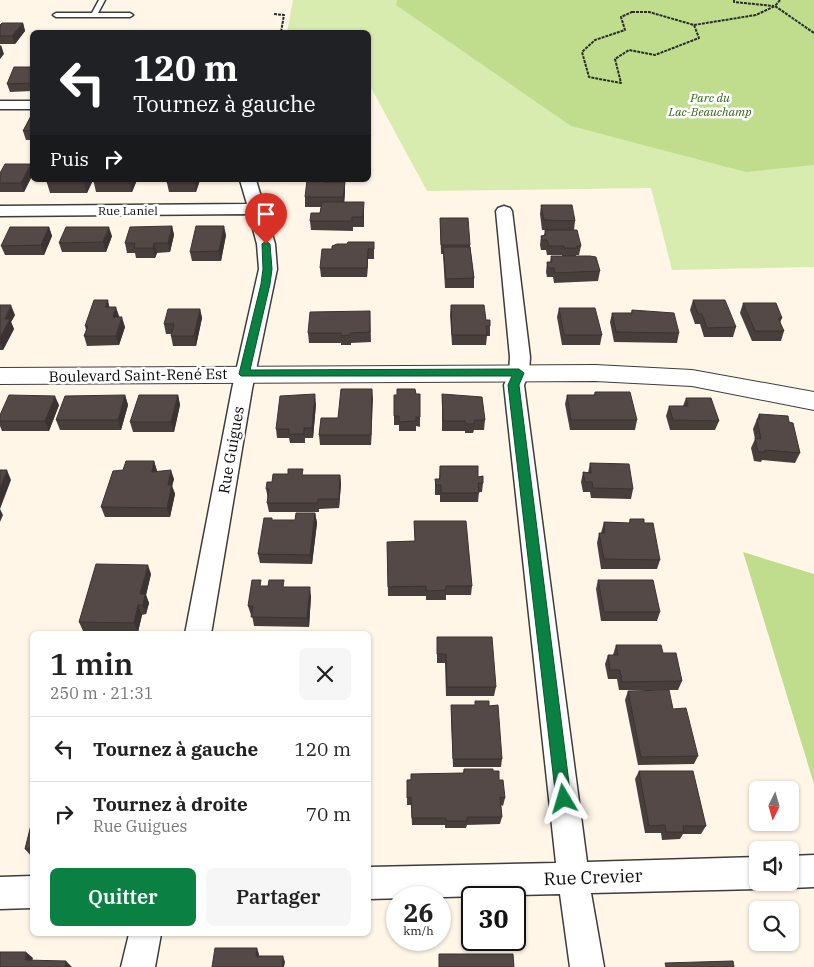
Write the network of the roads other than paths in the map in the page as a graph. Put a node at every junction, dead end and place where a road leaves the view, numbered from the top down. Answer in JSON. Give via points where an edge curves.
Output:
{"nodes":[{"id":1,"x":102,"y":0,"type":"edge"},
{"id":2,"x":56,"y":15,"type":"dead end"},
{"id":3,"x":94,"y":15,"type":"junction"},
{"id":4,"x":130,"y":15,"type":"dead end"},
{"id":5,"x":30,"y":105,"type":"edge"},
{"id":6,"x":4,"y":110,"type":"edge"},
{"id":7,"x":249,"y":182,"type":"edge"},
{"id":8,"x":256,"y":209,"type":"junction"},
{"id":9,"x":0,"y":210,"type":"edge"},
{"id":10,"x":504,"y":211,"type":"dead end"},
{"id":11,"x":519,"y":373,"type":"junction"},
{"id":12,"x":244,"y":374,"type":"junction"},
{"id":13,"x":0,"y":376,"type":"edge"},
{"id":14,"x":814,"y":400,"type":"edge"},
{"id":15,"x":199,"y":631,"type":"edge"},
{"id":16,"x":814,"y":871,"type":"edge"},
{"id":17,"x":799,"y":872,"type":"edge"},
{"id":18,"x":749,"y":873,"type":"edge"},
{"id":19,"x":573,"y":878,"type":"junction"},
{"id":20,"x":371,"y":883,"type":"edge"},
{"id":21,"x":30,"y":892,"type":"edge"},
{"id":22,"x":0,"y":893,"type":"edge"},
{"id":23,"x":144,"y":936,"type":"edge"},
{"id":24,"x":138,"y":967,"type":"edge"},
{"id":25,"x":587,"y":967,"type":"edge"}],
"edges":[{"from":1,"to":3,"type":"lane"},
{"from":2,"to":3,"type":"lane"},
{"from":3,"to":4,"type":"lane"},
{"from":5,"to":6,"type":"street"},
{"from":7,"to":8,"type":"street","name":"Rue Guigues"},
{"from":8,"to":9,"type":"street","name":"Rue Laniel"},
{"from":8,"to":12,"type":"street","name":"Rue Guigues","via":[[266,244],[268,269]]},
{"from":10,"to":11,"type":"street"},
{"from":11,"to":12,"type":"street","name":"Boulevard Saint-René Est"},
{"from":11,"to":14,"type":"street","name":"Boulevard Saint-René Est","via":[[667,376],[726,383]]},
{"from":11,"to":19,"type":"street","via":[[514,385]]},
{"from":12,"to":13,"type":"street","name":"Boulevard Saint-René Est"},
{"from":12,"to":15,"type":"street","name":"Rue Guigues"},
{"from":16,"to":17,"type":"street"},
{"from":18,"to":19,"type":"street","name":"Rue Crevier"},
{"from":19,"to":20,"type":"street","name":"Rue Crevier"},
{"from":19,"to":25,"type":"street"},
{"from":21,"to":22,"type":"street"},
{"from":23,"to":24,"type":"street"}]}
